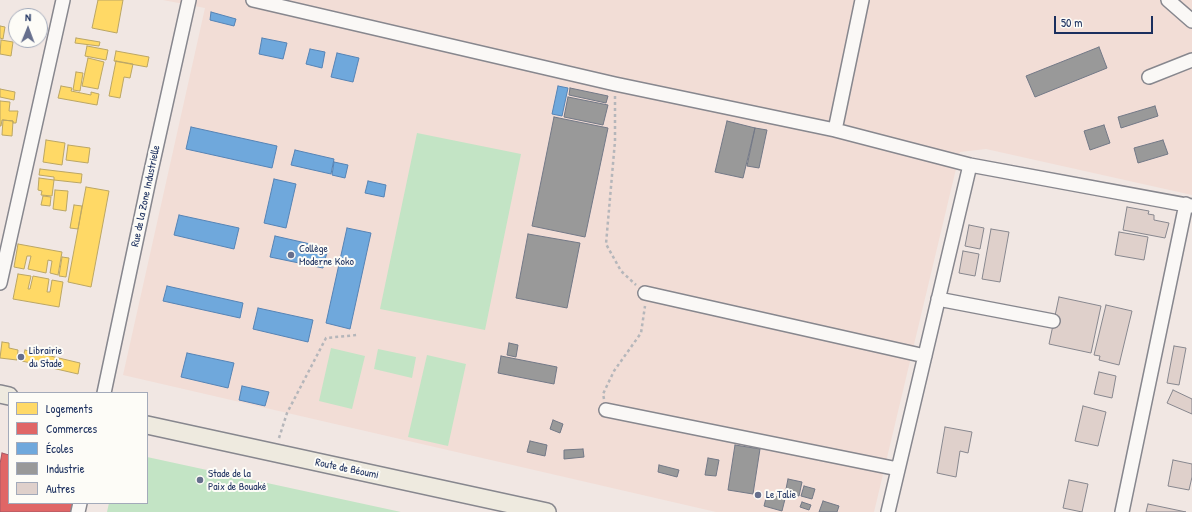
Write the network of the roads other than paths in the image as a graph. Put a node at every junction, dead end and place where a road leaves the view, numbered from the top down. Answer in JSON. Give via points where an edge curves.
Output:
{"nodes":[{"id":1,"x":63,"y":0,"type":"edge"},
{"id":2,"x":189,"y":0,"type":"edge"},
{"id":3,"x":253,"y":0,"type":"edge"},
{"id":4,"x":862,"y":0,"type":"edge"},
{"id":5,"x":1168,"y":0,"type":"edge"},
{"id":6,"x":1192,"y":21,"type":"edge"},
{"id":7,"x":1192,"y":60,"type":"edge"},
{"id":8,"x":1149,"y":77,"type":"dead end"},
{"id":9,"x":835,"y":130,"type":"junction"},
{"id":10,"x":970,"y":165,"type":"junction"},
{"id":11,"x":1189,"y":205,"type":"edge"},
{"id":12,"x":0,"y":283,"type":"edge"},
{"id":13,"x":645,"y":293,"type":"road end"},
{"id":14,"x":938,"y":299,"type":"junction"},
{"id":15,"x":1052,"y":320,"type":"dead end"},
{"id":16,"x":925,"y":356,"type":"junction"},
{"id":17,"x":104,"y":392,"type":"edge"},
{"id":18,"x":606,"y":410,"type":"road end"},
{"id":19,"x":148,"y":426,"type":"edge"},
{"id":20,"x":898,"y":469,"type":"junction"},
{"id":21,"x":547,"y":512,"type":"edge"},
{"id":22,"x":888,"y":512,"type":"edge"},
{"id":23,"x":1122,"y":512,"type":"edge"}],
"edges":[{"from":1,"to":12,"type":"street"},
{"from":2,"to":17,"type":"street","name":"Rue de la Zone Industrielle"},
{"from":3,"to":9,"type":"street","via":[[615,84]]},
{"from":4,"to":9,"type":"street"},
{"from":5,"to":6,"type":"street"},
{"from":7,"to":8,"type":"street"},
{"from":9,"to":10,"type":"street"},
{"from":10,"to":11,"type":"street"},
{"from":10,"to":14,"type":"street"},
{"from":11,"to":23,"type":"street"},
{"from":13,"to":16,"type":"street"},
{"from":14,"to":15,"type":"street"},
{"from":14,"to":16,"type":"street"},
{"from":16,"to":20,"type":"street"},
{"from":18,"to":20,"type":"street"},
{"from":19,"to":21,"type":"main road","name":"Route de Béoumi"},
{"from":20,"to":22,"type":"street"}]}
